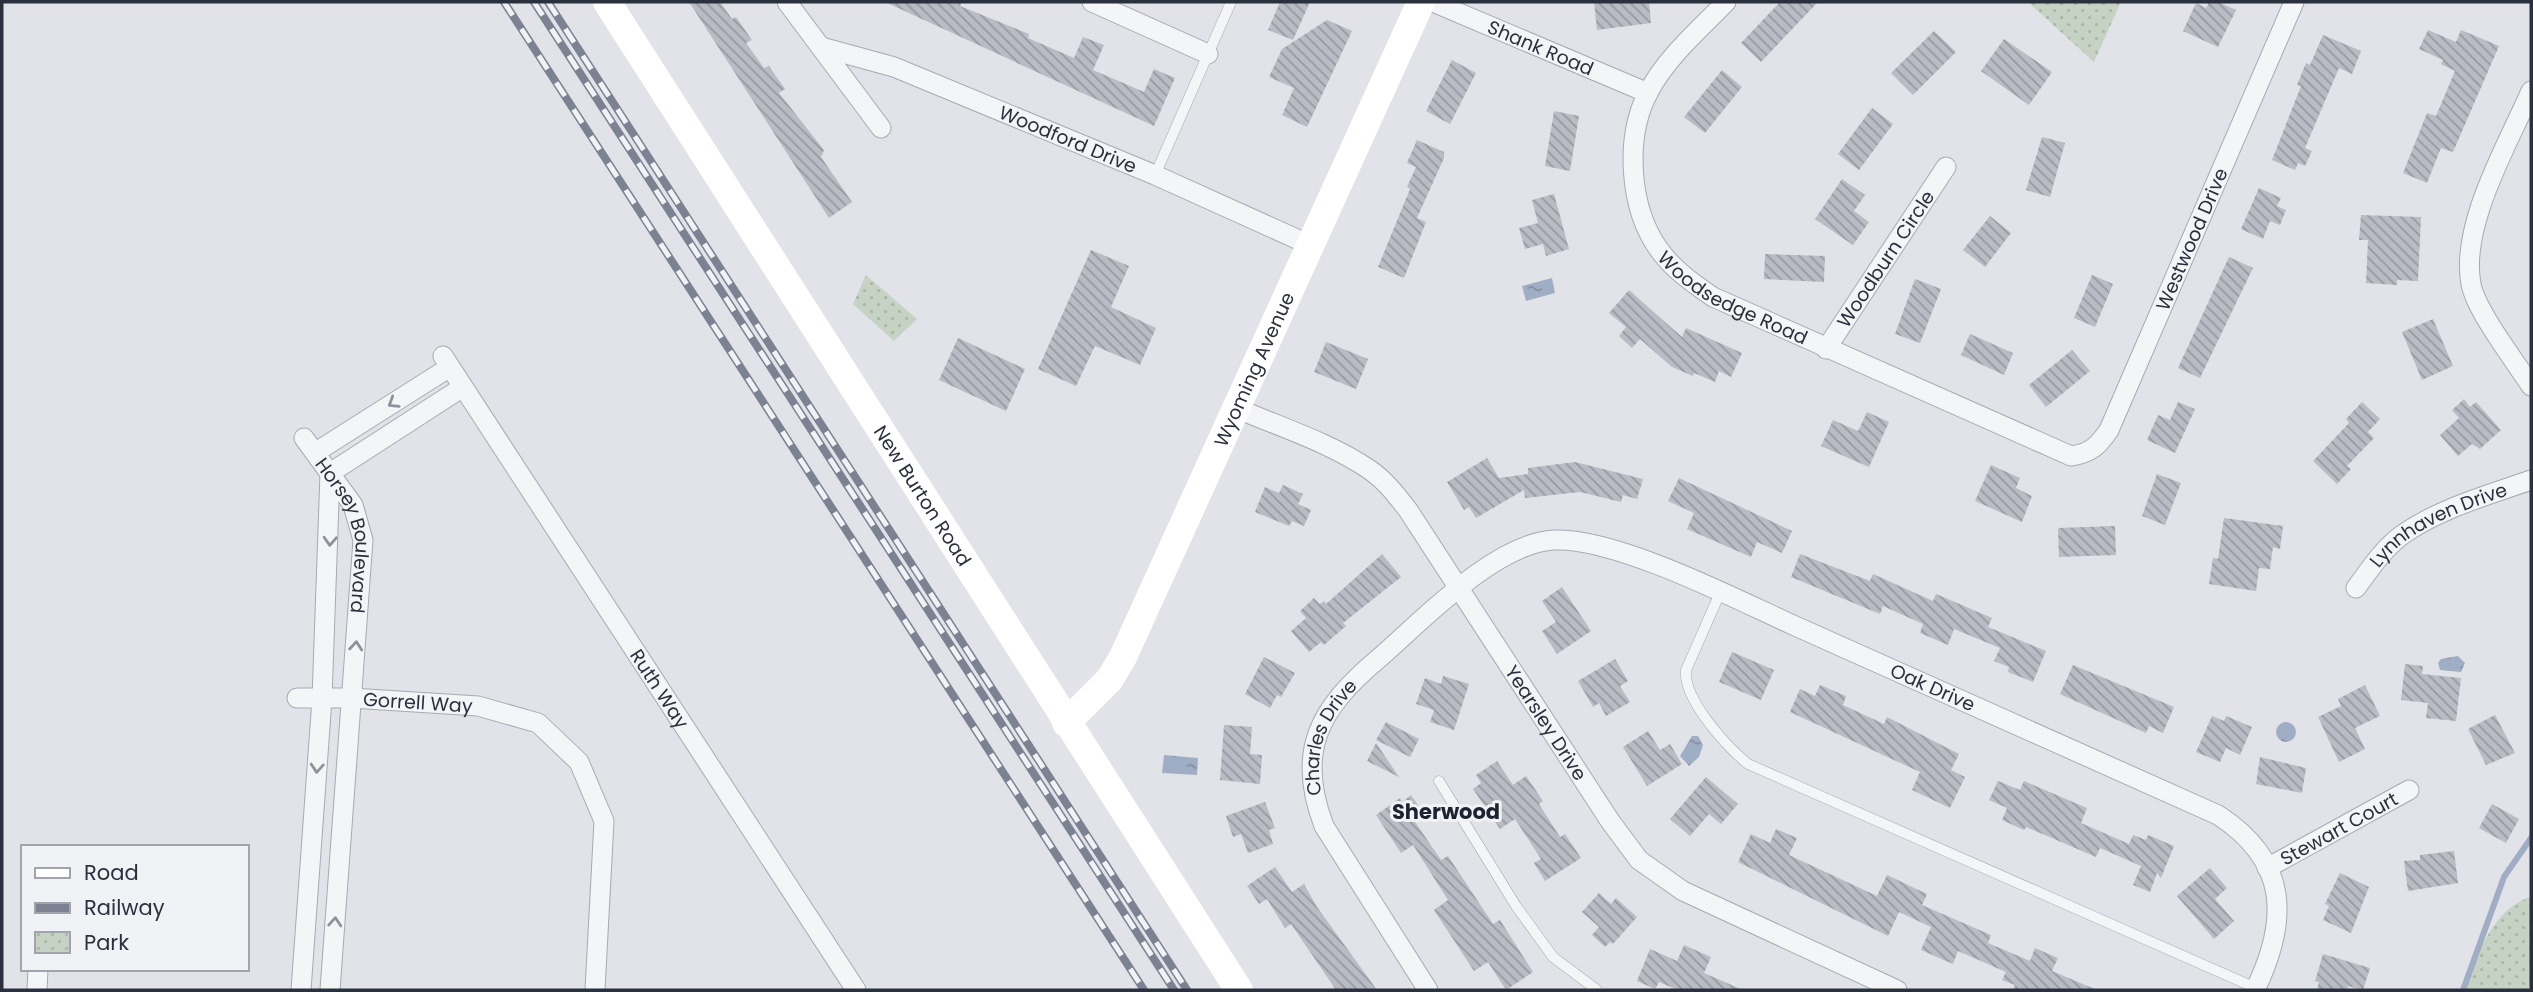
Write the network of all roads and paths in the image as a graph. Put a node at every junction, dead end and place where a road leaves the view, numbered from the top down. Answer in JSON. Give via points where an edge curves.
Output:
{"nodes":[{"id":1,"x":607,"y":2,"type":"edge"},
{"id":2,"x":787,"y":2,"type":"edge"},
{"id":3,"x":1092,"y":2,"type":"edge"},
{"id":4,"x":1231,"y":2,"type":"edge"},
{"id":5,"x":1420,"y":2,"type":"edge"},
{"id":6,"x":1433,"y":2,"type":"edge"},
{"id":7,"x":1726,"y":2,"type":"edge"},
{"id":8,"x":2294,"y":2,"type":"edge"},
{"id":9,"x":821,"y":47,"type":"junction"},
{"id":10,"x":1208,"y":54,"type":"junction"},
{"id":11,"x":2531,"y":91,"type":"edge"},
{"id":12,"x":1648,"y":93,"type":"junction"},
{"id":13,"x":881,"y":128,"type":"dead end"},
{"id":14,"x":1946,"y":167,"type":"dead end"},
{"id":15,"x":1155,"y":175,"type":"junction"},
{"id":16,"x":1310,"y":245,"type":"junction"},
{"id":17,"x":1826,"y":349,"type":"junction"},
{"id":18,"x":2531,"y":386,"type":"edge"},
{"id":19,"x":463,"y":387,"type":"junction"},
{"id":20,"x":1236,"y":408,"type":"junction"},
{"id":21,"x":2071,"y":456,"type":"joint"},
{"id":22,"x":330,"y":473,"type":"junction"},
{"id":23,"x":2531,"y":480,"type":"edge"},
{"id":24,"x":1461,"y":588,"type":"junction"},
{"id":25,"x":2356,"y":588,"type":"dead end"},
{"id":26,"x":1720,"y":593,"type":"junction"},
{"id":27,"x":296,"y":698,"type":"dead end"},
{"id":28,"x":351,"y":698,"type":"junction"},
{"id":29,"x":321,"y":699,"type":"junction"},
{"id":30,"x":1066,"y":723,"type":"junction"},
{"id":31,"x":1439,"y":781,"type":"dead end"},
{"id":32,"x":2409,"y":790,"type":"dead end"},
{"id":33,"x":2267,"y":868,"type":"junction"},
{"id":34,"x":38,"y":971,"type":"edge"},
{"id":35,"x":2256,"y":989,"type":"edge"},
{"id":36,"x":37,"y":990,"type":"edge"},
{"id":37,"x":301,"y":990,"type":"edge"},
{"id":38,"x":330,"y":990,"type":"edge"},
{"id":39,"x":595,"y":990,"type":"edge"},
{"id":40,"x":856,"y":990,"type":"edge"},
{"id":41,"x":1239,"y":990,"type":"edge"},
{"id":42,"x":1428,"y":990,"type":"edge"},
{"id":43,"x":1598,"y":990,"type":"edge"},
{"id":44,"x":1898,"y":990,"type":"edge"}],
"edges":[{"from":1,"to":30,"type":"street","name":"New Burton Road"},
{"from":2,"to":9,"type":"street"},
{"from":3,"to":10,"type":"street"},
{"from":4,"to":10,"type":"lane"},
{"from":5,"to":16,"type":"street","name":"Wyoming Avenue"},
{"from":6,"to":12,"type":"street","name":"Shank Road"},
{"from":7,"to":12,"type":"street","name":"Woodsedge Road","via":[[1663,68]]},
{"from":8,"to":21,"type":"street","name":"Westwood Drive","via":[[2109,430],[2099,445]]},
{"from":9,"to":13,"type":"street"},
{"from":9,"to":15,"type":"street","name":"Woodford Drive","via":[[894,67]]},
{"from":10,"to":15,"type":"lane"},
{"from":11,"to":18,"type":"street","via":[[2478,216],[2471,284],[2480,307]]},
{"from":12,"to":17,"type":"street","name":"Woodsedge Road","via":[[1637,120],[1633,176],[1641,212],[1659,250],[1684,277],[1713,298]]},
{"from":14,"to":17,"type":"street","name":"Woodburn Circle"},
{"from":15,"to":16,"type":"street","name":"Woodford Drive"},
{"from":16,"to":20,"type":"street","name":"Wyoming Avenue"},
{"from":17,"to":21,"type":"street","name":"Woodsedge Road"},
{"from":19,"to":22,"type":"street"},
{"from":19,"to":22,"type":"street","name":"Ruth Way","one_way":true,"via":[[447,361],[310,445]]},
{"from":19,"to":40,"type":"street","name":"Ruth Way"},
{"from":20,"to":24,"type":"street","name":"Yearsley Drive","via":[[1372,471],[1408,510]]},
{"from":20,"to":30,"type":"street","name":"Wyoming Avenue","via":[[1123,657],[1110,679]]},
{"from":28,"to":22,"type":"street","name":"Horsey Boulevard","one_way":true,"via":[[363,540],[353,505]]},
{"from":22,"to":29,"type":"street","name":"Horsey Boulevard","one_way":true},
{"from":23,"to":25,"type":"street","name":"Lynnhaven Drive","via":[[2462,505],[2401,536]]},
{"from":24,"to":26,"type":"street","name":"Oak Drive","via":[[1505,556],[1555,540],[1618,552]]},
{"from":24,"to":42,"type":"street","name":"Charles Drive","via":[[1348,684],[1324,719],[1310,773],[1324,826]]},
{"from":24,"to":44,"type":"street","name":"Yearsley Drive","via":[[1639,860],[1717,908]]},
{"from":26,"to":33,"type":"street","name":"Oak Drive","via":[[2218,815],[2253,843]]},
{"from":26,"to":35,"type":"lane","via":[[1686,670],[1685,683],[1735,754],[1748,764]]},
{"from":27,"to":29,"type":"street","name":"Gorrell Way"},
{"from":28,"to":29,"type":"street","name":"Gorrell Way"},
{"from":38,"to":28,"type":"street","name":"Horsey Boulevard","one_way":true},
{"from":28,"to":39,"type":"street","name":"Gorrell Way","via":[[478,706],[538,723],[579,762],[604,821]]},
{"from":29,"to":37,"type":"street","name":"Horsey Boulevard","one_way":true},
{"from":30,"to":41,"type":"street","name":"New Burton Road"},
{"from":31,"to":43,"type":"lane","via":[[1553,957]]},
{"from":32,"to":33,"type":"street","name":"Stewart Court"},
{"from":33,"to":35,"type":"street","name":"Oak Drive","via":[[2278,905],[2277,933]]},
{"from":34,"to":36,"type":"street"}]}
